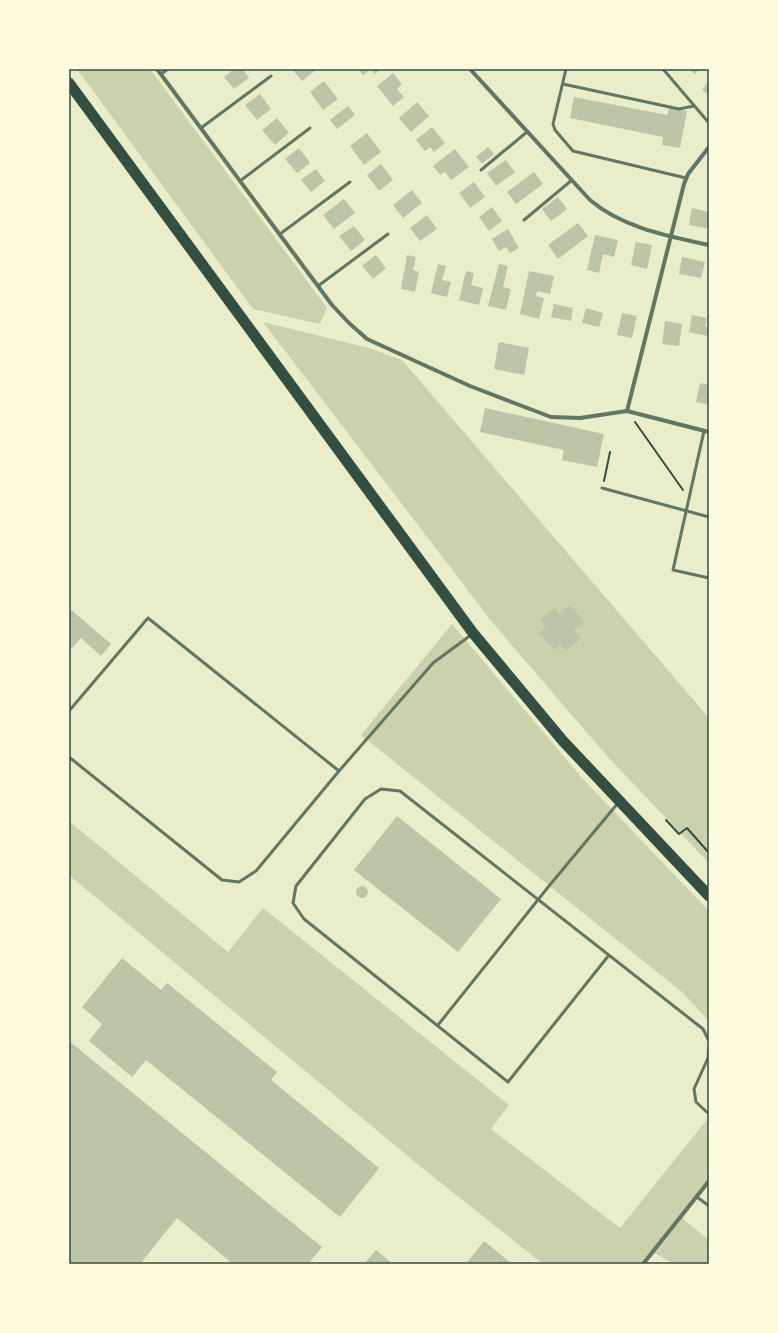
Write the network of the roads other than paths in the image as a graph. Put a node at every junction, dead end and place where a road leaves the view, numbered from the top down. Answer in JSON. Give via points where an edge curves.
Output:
{"nodes":[{"id":1,"x":157,"y":69,"type":"edge"},
{"id":2,"x":168,"y":69,"type":"edge"},
{"id":3,"x":470,"y":69,"type":"edge"},
{"id":4,"x":566,"y":69,"type":"edge"},
{"id":5,"x":663,"y":69,"type":"edge"},
{"id":6,"x":161,"y":74,"type":"junction"},
{"id":7,"x":271,"y":76,"type":"dead end"},
{"id":8,"x":69,"y":83,"type":"edge"},
{"id":9,"x":563,"y":84,"type":"junction"},
{"id":10,"x":694,"y":106,"type":"junction"},
{"id":11,"x":709,"y":123,"type":"edge"},
{"id":12,"x":201,"y":128,"type":"junction"},
{"id":13,"x":310,"y":128,"type":"dead end"},
{"id":14,"x":527,"y":132,"type":"junction"},
{"id":15,"x":709,"y":147,"type":"edge"},
{"id":16,"x":481,"y":170,"type":"dead end"},
{"id":17,"x":686,"y":178,"type":"junction"},
{"id":18,"x":240,"y":180,"type":"junction"},
{"id":19,"x":572,"y":180,"type":"junction"},
{"id":20,"x":350,"y":182,"type":"dead end"},
{"id":21,"x":524,"y":220,"type":"dead end"},
{"id":22,"x":280,"y":234,"type":"junction"},
{"id":23,"x":388,"y":234,"type":"dead end"},
{"id":24,"x":671,"y":236,"type":"junction"},
{"id":25,"x":709,"y":245,"type":"edge"},
{"id":26,"x":318,"y":286,"type":"junction"},
{"id":27,"x":627,"y":411,"type":"junction"},
{"id":28,"x":704,"y":430,"type":"junction"},
{"id":29,"x":709,"y":432,"type":"edge"},
{"id":30,"x":602,"y":488,"type":"road end"},
{"id":31,"x":686,"y":511,"type":"junction"},
{"id":32,"x":709,"y":517,"type":"edge"},
{"id":33,"x":709,"y":578,"type":"edge"},
{"id":34,"x":473,"y":633,"type":"junction"},
{"id":35,"x":69,"y":711,"type":"edge"},
{"id":36,"x":69,"y":757,"type":"edge"},
{"id":37,"x":339,"y":771,"type":"junction"},
{"id":38,"x":619,"y":802,"type":"junction"},
{"id":39,"x":709,"y":896,"type":"edge"},
{"id":40,"x":538,"y":899,"type":"junction"},
{"id":41,"x":609,"y":956,"type":"junction"},
{"id":42,"x":438,"y":1025,"type":"junction"},
{"id":43,"x":709,"y":1041,"type":"edge"},
{"id":44,"x":709,"y":1045,"type":"edge"},
{"id":45,"x":709,"y":1114,"type":"edge"},
{"id":46,"x":709,"y":1181,"type":"edge"},
{"id":47,"x":696,"y":1197,"type":"junction"},
{"id":48,"x":709,"y":1206,"type":"edge"},
{"id":49,"x":643,"y":1264,"type":"edge"}],
"edges":[{"from":1,"to":6,"type":"street"},
{"from":2,"to":6,"type":"lane"},
{"from":3,"to":14,"type":"street"},
{"from":4,"to":9,"type":"lane"},
{"from":5,"to":10,"type":"lane"},
{"from":6,"to":12,"type":"street"},
{"from":7,"to":12,"type":"lane"},
{"from":8,"to":34,"type":"highway"},
{"from":9,"to":10,"type":"lane","via":[[679,109]]},
{"from":9,"to":17,"type":"lane","via":[[553,124],[573,151]]},
{"from":10,"to":11,"type":"lane"},
{"from":12,"to":18,"type":"street"},
{"from":13,"to":18,"type":"lane"},
{"from":14,"to":16,"type":"lane"},
{"from":14,"to":19,"type":"street"},
{"from":15,"to":17,"type":"street"},
{"from":17,"to":24,"type":"street"},
{"from":18,"to":22,"type":"street"},
{"from":19,"to":21,"type":"lane"},
{"from":19,"to":24,"type":"street","via":[[590,200],[612,216]]},
{"from":20,"to":22,"type":"lane"},
{"from":22,"to":26,"type":"street"},
{"from":23,"to":26,"type":"lane"},
{"from":24,"to":25,"type":"street"},
{"from":24,"to":27,"type":"street"},
{"from":26,"to":27,"type":"street","via":[[332,305],[367,339],[516,405],[551,417],[580,418]]},
{"from":27,"to":28,"type":"street"},
{"from":28,"to":29,"type":"street"},
{"from":28,"to":31,"type":"lane"},
{"from":30,"to":31,"type":"lane"},
{"from":31,"to":32,"type":"lane"},
{"from":31,"to":33,"type":"lane","via":[[673,570]]},
{"from":34,"to":37,"type":"lane","via":[[433,663]]},
{"from":34,"to":38,"type":"highway","via":[[539,714]]},
{"from":35,"to":37,"type":"lane","via":[[148,618]]},
{"from":36,"to":37,"type":"lane","via":[[222,880],[239,882],[256,871]]},
{"from":38,"to":39,"type":"highway"},
{"from":38,"to":40,"type":"lane"},
{"from":40,"to":41,"type":"lane"},
{"from":40,"to":42,"type":"lane"},
{"from":40,"to":42,"type":"lane","via":[[400,791],[381,789],[365,799],[296,886],[293,903],[304,919]]},
{"from":41,"to":42,"type":"lane","via":[[508,1082]]},
{"from":41,"to":43,"type":"lane","via":[[703,1029]]},
{"from":44,"to":45,"type":"lane","via":[[708,1058],[694,1089],[696,1102]]},
{"from":46,"to":47,"type":"street"},
{"from":47,"to":48,"type":"lane"},
{"from":47,"to":49,"type":"street"}]}
